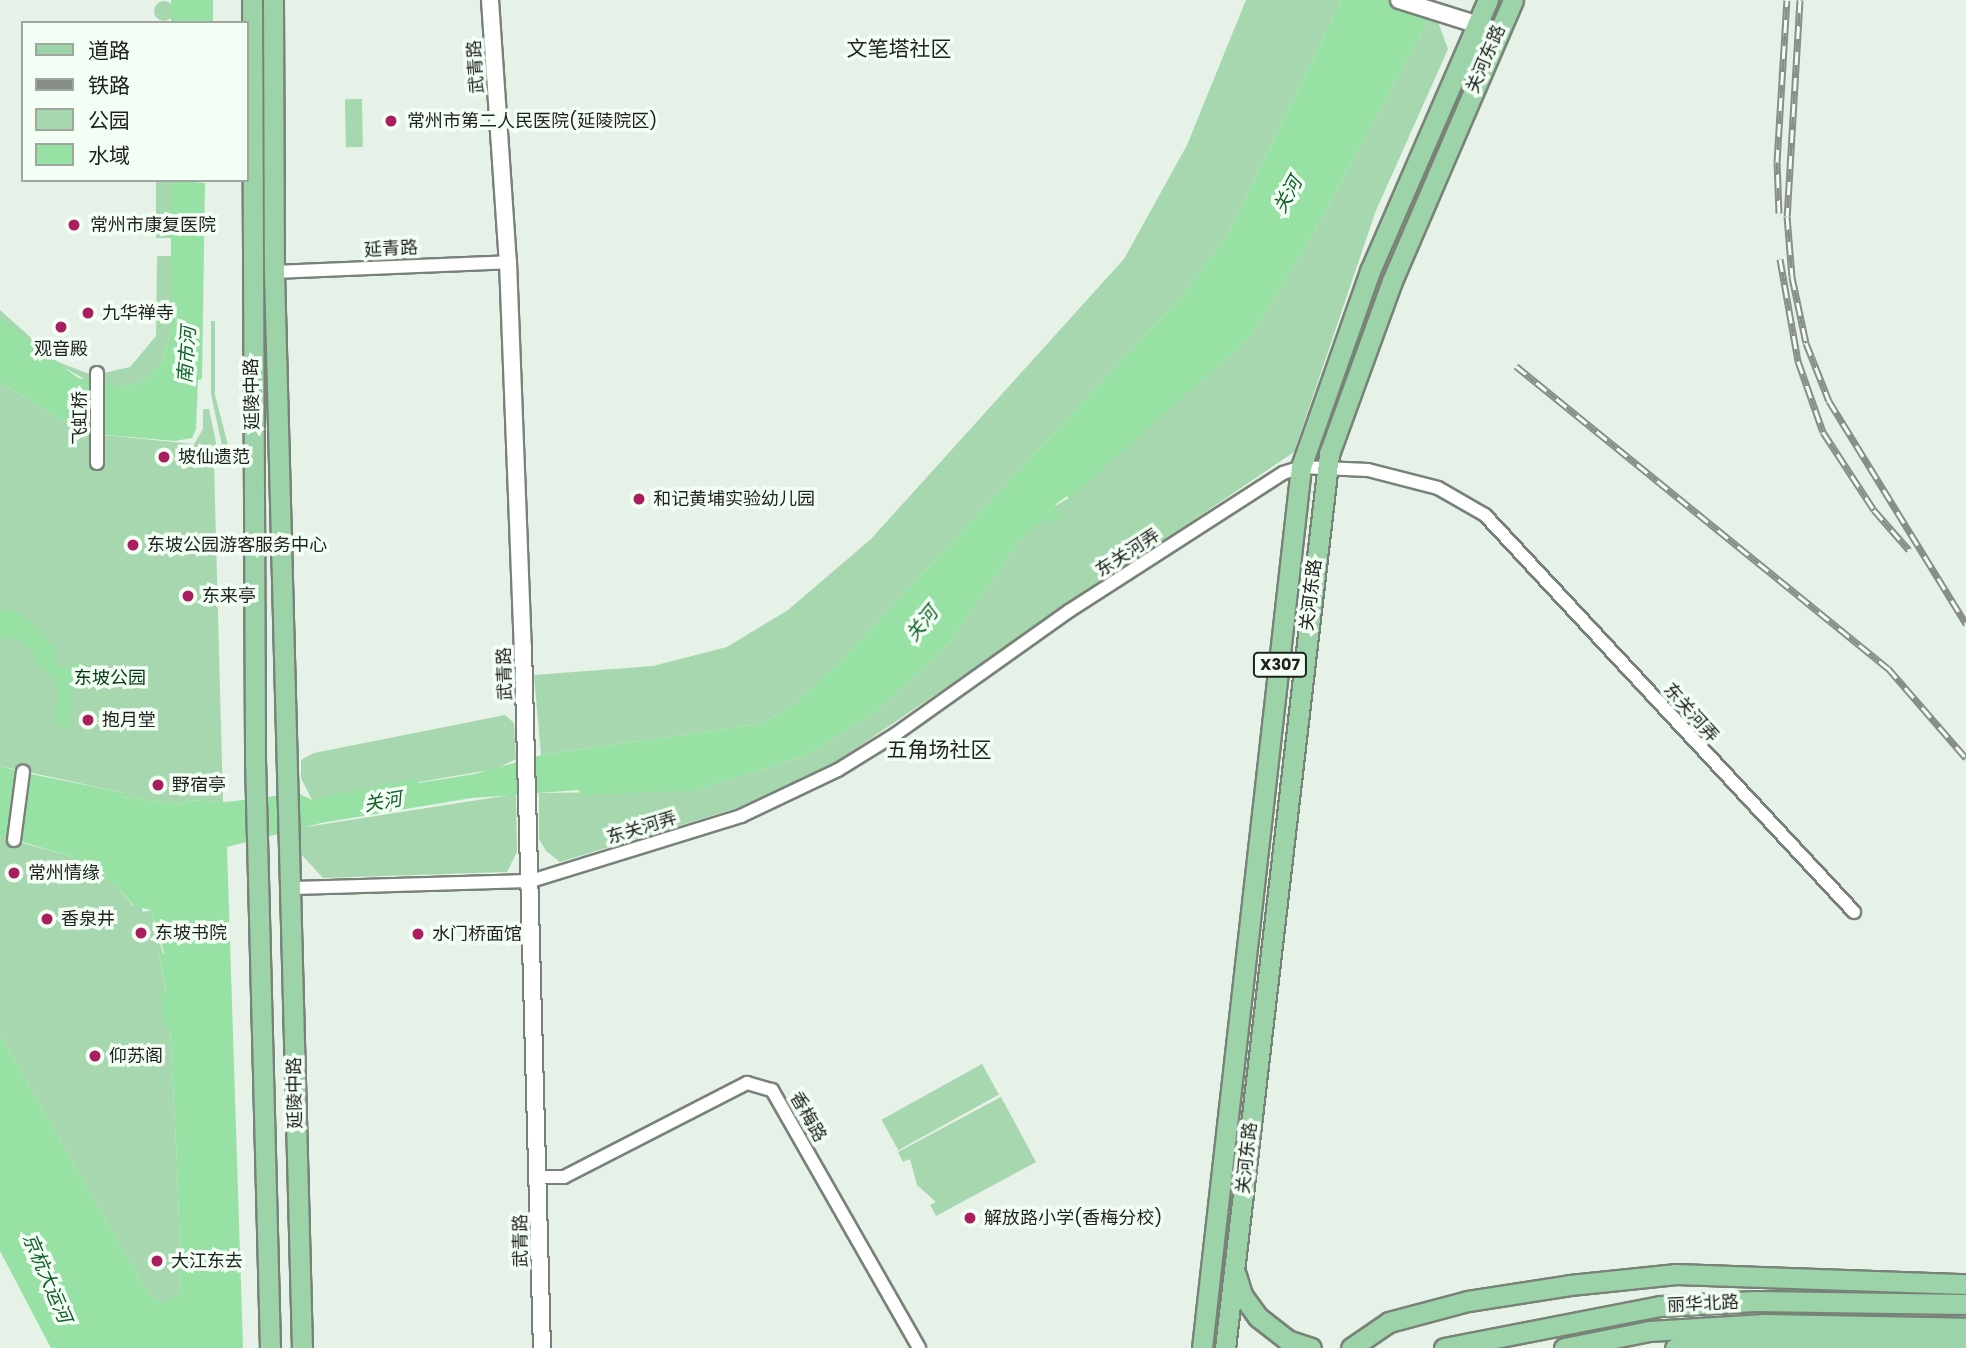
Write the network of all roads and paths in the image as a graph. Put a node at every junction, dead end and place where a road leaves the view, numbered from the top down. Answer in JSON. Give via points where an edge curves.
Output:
{"nodes":[{"id":1,"x":252,"y":0,"type":"edge"},
{"id":2,"x":272,"y":0,"type":"edge"},
{"id":3,"x":490,"y":0,"type":"edge"},
{"id":4,"x":1399,"y":0,"type":"edge"},
{"id":5,"x":1513,"y":0,"type":"edge"},
{"id":6,"x":1438,"y":4,"type":"edge"},
{"id":7,"x":1482,"y":12,"type":"edge"},
{"id":8,"x":1501,"y":26,"type":"junction"},
{"id":9,"x":508,"y":262,"type":"junction"},
{"id":10,"x":274,"y":272,"type":"junction"},
{"id":11,"x":97,"y":373,"type":"dead end"},
{"id":12,"x":97,"y":463,"type":"dead end"},
{"id":13,"x":1301,"y":467,"type":"junction"},
{"id":14,"x":1327,"y":469,"type":"junction"},
{"id":15,"x":23,"y":772,"type":"dead end"},
{"id":16,"x":14,"y":840,"type":"dead end"},
{"id":17,"x":531,"y":881,"type":"junction"},
{"id":18,"x":292,"y":888,"type":"junction"},
{"id":19,"x":1854,"y":912,"type":"dead end"},
{"id":20,"x":540,"y":1177,"type":"junction"},
{"id":21,"x":1235,"y":1271,"type":"junction"},
{"id":22,"x":1966,"y":1284,"type":"edge"},
{"id":23,"x":1966,"y":1304,"type":"edge"},
{"id":24,"x":1966,"y":1328,"type":"edge"},
{"id":25,"x":1763,"y":1345,"type":"edge"},
{"id":26,"x":1966,"y":1345,"type":"edge"},
{"id":27,"x":270,"y":1348,"type":"edge"},
{"id":28,"x":302,"y":1348,"type":"edge"},
{"id":29,"x":542,"y":1348,"type":"edge"},
{"id":30,"x":919,"y":1348,"type":"edge"},
{"id":31,"x":1202,"y":1348,"type":"edge"},
{"id":32,"x":1225,"y":1348,"type":"edge"},
{"id":33,"x":1311,"y":1348,"type":"edge"},
{"id":34,"x":1351,"y":1348,"type":"edge"},
{"id":35,"x":1444,"y":1348,"type":"edge"},
{"id":36,"x":1564,"y":1348,"type":"edge"},
{"id":37,"x":1675,"y":1348,"type":"edge"}],
"edges":[{"from":1,"to":27,"type":"main road","name":"延陵中路","via":[[256,788]]},
{"from":2,"to":10,"type":"main road","name":"延陵中路"},
{"from":3,"to":9,"type":"street","name":"武青路"},
{"from":4,"to":6,"type":"street"},
{"from":5,"to":8,"type":"main road","name":"关河东路"},
{"from":6,"to":7,"type":"street"},
{"from":7,"to":8,"type":"street"},
{"from":7,"to":13,"type":"main road","name":"关河东路","number":"X307","via":[[1370,271]]},
{"from":8,"to":14,"type":"main road","name":"关河东路","number":"X307","via":[[1392,281]]},
{"from":9,"to":10,"type":"street","name":"延青路"},
{"from":9,"to":17,"type":"street","name":"武青路"},
{"from":10,"to":18,"type":"main road","name":"延陵中路"},
{"from":11,"to":12,"type":"street","name":"飞虹桥"},
{"from":13,"to":14,"type":"street","name":"东关河弄"},
{"from":13,"to":17,"type":"street","name":"东关河弄","via":[[1283,473],[1069,611],[838,770],[741,816]]},
{"from":13,"to":31,"type":"main road","name":"关河东路","number":"X307"},
{"from":14,"to":19,"type":"street","name":"东关河弄","via":[[1368,470],[1437,488],[1485,515]]},
{"from":14,"to":21,"type":"main road","name":"关河东路","number":"X307"},
{"from":15,"to":16,"type":"street"},
{"from":17,"to":18,"type":"street","name":"东关河弄"},
{"from":17,"to":20,"type":"street","name":"武青路"},
{"from":18,"to":28,"type":"main road","name":"延陵中路"},
{"from":20,"to":29,"type":"street","name":"武青路"},
{"from":20,"to":30,"type":"street","name":"香梅路","via":[[564,1177],[747,1083],[772,1090]]},
{"from":21,"to":32,"type":"main road","name":"关河东路","number":"X307"},
{"from":21,"to":33,"type":"main road","via":[[1242,1295],[1258,1317],[1287,1340]]},
{"from":22,"to":34,"type":"main road","via":[[1676,1275],[1570,1285],[1468,1301],[1389,1322]]},
{"from":23,"to":35,"type":"main road","name":"丽华北路","via":[[1755,1301],[1660,1306]]},
{"from":24,"to":36,"type":"main road","name":"丽华北路","via":[[1765,1324],[1649,1331]]},
{"from":25,"to":26,"type":"main road"},
{"from":25,"to":37,"type":"main road"}]}
